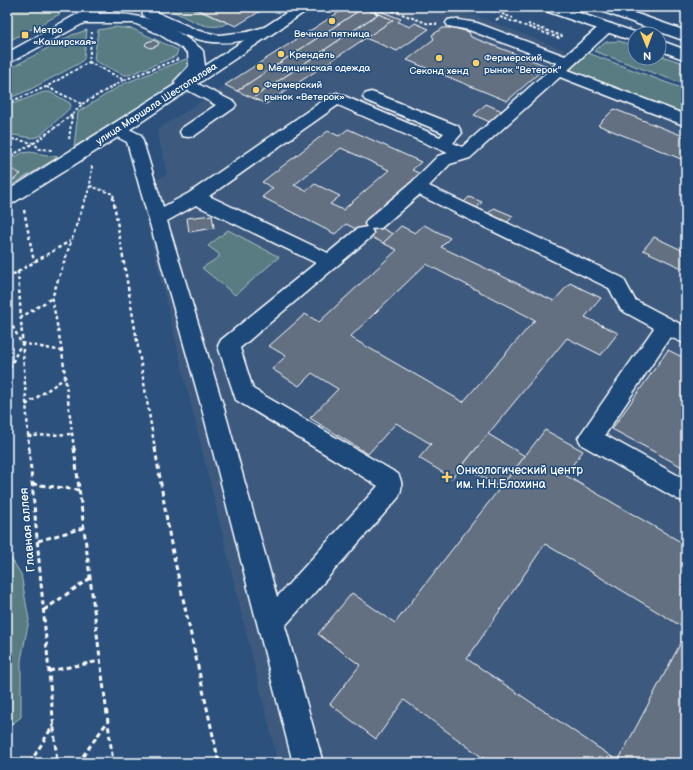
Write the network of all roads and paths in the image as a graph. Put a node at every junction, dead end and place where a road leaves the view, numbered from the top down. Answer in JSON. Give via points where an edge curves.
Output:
{"nodes":[{"id":1,"x":104,"y":7,"type":"edge"},
{"id":2,"x":146,"y":7,"type":"edge"},
{"id":3,"x":305,"y":7,"type":"edge"},
{"id":4,"x":383,"y":7,"type":"edge"},
{"id":5,"x":478,"y":7,"type":"edge"},
{"id":6,"x":483,"y":7,"type":"edge"},
{"id":7,"x":548,"y":7,"type":"edge"},
{"id":8,"x":603,"y":7,"type":"edge"},
{"id":9,"x":481,"y":13,"type":"dead end"},
{"id":10,"x":513,"y":18,"type":"dead end"},
{"id":11,"x":79,"y":19,"type":"junction"},
{"id":12,"x":496,"y":20,"type":"dead end"},
{"id":13,"x":453,"y":23,"type":"joint"},
{"id":14,"x":528,"y":24,"type":"dead end"},
{"id":15,"x":607,"y":27,"type":"junction"},
{"id":16,"x":92,"y":29,"type":"dead end"},
{"id":17,"x":268,"y":30,"type":"junction"},
{"id":18,"x":627,"y":34,"type":"edge"},
{"id":19,"x":686,"y":36,"type":"edge"},
{"id":20,"x":667,"y":48,"type":"edge"},
{"id":21,"x":686,"y":55,"type":"edge"},
{"id":22,"x":180,"y":58,"type":"dead end"},
{"id":23,"x":7,"y":59,"type":"edge"},
{"id":24,"x":89,"y":62,"type":"junction"},
{"id":25,"x":562,"y":66,"type":"junction"},
{"id":26,"x":124,"y":80,"type":"junction"},
{"id":27,"x":46,"y":87,"type":"junction"},
{"id":28,"x":180,"y":88,"type":"junction"},
{"id":29,"x":7,"y":102,"type":"edge"},
{"id":30,"x":82,"y":104,"type":"junction"},
{"id":31,"x":72,"y":114,"type":"junction"},
{"id":32,"x":686,"y":121,"type":"edge"},
{"id":33,"x":117,"y":130,"type":"junction"},
{"id":34,"x":188,"y":132,"type":"dead end"},
{"id":35,"x":7,"y":138,"type":"edge"},
{"id":36,"x":34,"y":143,"type":"junction"},
{"id":37,"x":70,"y":154,"type":"junction"},
{"id":38,"x":464,"y":154,"type":"junction"},
{"id":39,"x":7,"y":158,"type":"edge"},
{"id":40,"x":90,"y":186,"type":"junction"},
{"id":41,"x":417,"y":187,"type":"junction"},
{"id":42,"x":195,"y":197,"type":"junction"},
{"id":43,"x":7,"y":199,"type":"edge"},
{"id":44,"x":24,"y":210,"type":"dead end"},
{"id":45,"x":157,"y":220,"type":"junction"},
{"id":46,"x":71,"y":241,"type":"junction"},
{"id":47,"x":34,"y":262,"type":"junction"},
{"id":48,"x":331,"y":262,"type":"junction"},
{"id":49,"x":18,"y":271,"type":"junction"},
{"id":50,"x":7,"y":278,"type":"edge"},
{"id":51,"x":52,"y":298,"type":"junction"},
{"id":52,"x":20,"y":318,"type":"junction"},
{"id":53,"x":7,"y":323,"type":"edge"},
{"id":54,"x":666,"y":327,"type":"junction"},
{"id":55,"x":686,"y":336,"type":"edge"},
{"id":56,"x":21,"y":343,"type":"junction"},
{"id":57,"x":229,"y":346,"type":"junction"},
{"id":58,"x":62,"y":351,"type":"junction"},
{"id":59,"x":200,"y":367,"type":"junction"},
{"id":60,"x":7,"y":374,"type":"edge"},
{"id":61,"x":65,"y":378,"type":"junction"},
{"id":62,"x":244,"y":394,"type":"junction"},
{"id":63,"x":25,"y":405,"type":"junction"},
{"id":64,"x":212,"y":405,"type":"junction"},
{"id":65,"x":72,"y":434,"type":"junction"},
{"id":66,"x":28,"y":436,"type":"junction"},
{"id":67,"x":32,"y":484,"type":"junction"},
{"id":68,"x":79,"y":490,"type":"junction"},
{"id":69,"x":686,"y":492,"type":"edge"},
{"id":70,"x":83,"y":528,"type":"junction"},
{"id":71,"x":38,"y":541,"type":"junction"},
{"id":72,"x":90,"y":578,"type":"junction"},
{"id":73,"x":44,"y":610,"type":"junction"},
{"id":74,"x":270,"y":623,"type":"junction"},
{"id":75,"x":100,"y":661,"type":"junction"},
{"id":76,"x":49,"y":671,"type":"junction"},
{"id":77,"x":108,"y":721,"type":"junction"},
{"id":78,"x":54,"y":723,"type":"junction"},
{"id":79,"x":30,"y":763,"type":"edge"},
{"id":80,"x":57,"y":763,"type":"edge"},
{"id":81,"x":78,"y":763,"type":"edge"},
{"id":82,"x":113,"y":763,"type":"edge"},
{"id":83,"x":218,"y":763,"type":"edge"},
{"id":84,"x":308,"y":763,"type":"edge"}],
"edges":[{"from":1,"to":11,"type":"main road"},
{"from":2,"to":17,"type":"main road","via":[[149,14],[201,38],[223,40]]},
{"from":3,"to":17,"type":"main road","name":"улица Маршала Шестопалова"},
{"from":4,"to":13,"type":"path","via":[[429,24]]},
{"from":5,"to":9,"type":"path"},
{"from":6,"to":10,"type":"path"},
{"from":7,"to":15,"type":"main road"},
{"from":8,"to":19,"type":"main road"},
{"from":11,"to":23,"type":"main road"},
{"from":11,"to":28,"type":"main road","via":[[138,20],[186,43],[195,52],[197,67]]},
{"from":12,"to":14,"type":"path","via":[[500,17],[559,38],[562,36]]},
{"from":13,"to":25,"type":"main road","via":[[472,26]]},
{"from":15,"to":18,"type":"main road"},
{"from":15,"to":25,"type":"main road"},
{"from":16,"to":24,"type":"path"},
{"from":17,"to":28,"type":"main road","name":"улица Маршала Шестопалова"},
{"from":20,"to":21,"type":"main road"},
{"from":22,"to":26,"type":"path"},
{"from":24,"to":26,"type":"path"},
{"from":24,"to":27,"type":"path"},
{"from":25,"to":32,"type":"main road"},
{"from":25,"to":38,"type":"main road"},
{"from":26,"to":30,"type":"path"},
{"from":27,"to":29,"type":"path"},
{"from":27,"to":30,"type":"path"},
{"from":28,"to":33,"type":"main road","name":"улица Маршала Шестопалова"},
{"from":28,"to":34,"type":"main road","via":[[228,105]]},
{"from":30,"to":31,"type":"path"},
{"from":31,"to":36,"type":"path"},
{"from":31,"to":37,"type":"path"},
{"from":33,"to":37,"type":"main road","name":"улица Маршала Шестопалова"},
{"from":33,"to":45,"type":"main road","via":[[135,139]]},
{"from":35,"to":36,"type":"path"},
{"from":36,"to":37,"type":"path","via":[[39,149]]},
{"from":36,"to":39,"type":"path"},
{"from":37,"to":40,"type":"path","via":[[93,167]]},
{"from":37,"to":43,"type":"main road","name":"улица Маршала Шестопалова"},
{"from":38,"to":41,"type":"main road","via":[[444,160]]},
{"from":38,"to":42,"type":"main road","via":[[337,98]]},
{"from":40,"to":46,"type":"path"},
{"from":40,"to":83,"type":"path","via":[[113,194],[170,539]]},
{"from":41,"to":48,"type":"main road"},
{"from":41,"to":54,"type":"main road","via":[[616,283],[628,305]]},
{"from":42,"to":45,"type":"main road"},
{"from":42,"to":48,"type":"main road"},
{"from":44,"to":47,"type":"path"},
{"from":45,"to":59,"type":"main road"},
{"from":46,"to":47,"type":"path"},
{"from":46,"to":51,"type":"path"},
{"from":47,"to":49,"type":"path"},
{"from":48,"to":57,"type":"main road"},
{"from":49,"to":50,"type":"path"},
{"from":49,"to":52,"type":"path","name":"Главная аллея"},
{"from":51,"to":52,"type":"path"},
{"from":51,"to":58,"type":"path"},
{"from":52,"to":56,"type":"path","name":"Главная аллея"},
{"from":53,"to":56,"type":"path","via":[[13,326]]},
{"from":54,"to":55,"type":"main road"},
{"from":54,"to":69,"type":"main road","via":[[590,438]]},
{"from":56,"to":58,"type":"path"},
{"from":56,"to":60,"type":"path"},
{"from":56,"to":63,"type":"path","name":"Главная аллея"},
{"from":57,"to":59,"type":"main road"},
{"from":57,"to":62,"type":"main road"},
{"from":58,"to":61,"type":"path"},
{"from":59,"to":64,"type":"main road"},
{"from":61,"to":63,"type":"path"},
{"from":61,"to":65,"type":"path"},
{"from":62,"to":64,"type":"main road"},
{"from":62,"to":74,"type":"main road","via":[[390,481],[389,491]]},
{"from":63,"to":66,"type":"path","name":"Главная аллея"},
{"from":64,"to":74,"type":"main road"},
{"from":65,"to":66,"type":"path"},
{"from":65,"to":68,"type":"path"},
{"from":66,"to":67,"type":"path","name":"Главная аллея"},
{"from":67,"to":68,"type":"path"},
{"from":67,"to":71,"type":"path","name":"Главная аллея"},
{"from":68,"to":70,"type":"path"},
{"from":70,"to":71,"type":"path"},
{"from":70,"to":72,"type":"path"},
{"from":71,"to":73,"type":"path","name":"Главная аллея"},
{"from":72,"to":73,"type":"path"},
{"from":72,"to":75,"type":"path"},
{"from":73,"to":76,"type":"path","name":"Главная аллея"},
{"from":74,"to":84,"type":"main road"},
{"from":75,"to":76,"type":"path"},
{"from":75,"to":77,"type":"path"},
{"from":76,"to":78,"type":"path","name":"Главная аллея"},
{"from":77,"to":81,"type":"path"},
{"from":77,"to":82,"type":"path"},
{"from":78,"to":79,"type":"path"},
{"from":78,"to":80,"type":"path","name":"Главная аллея"}]}
